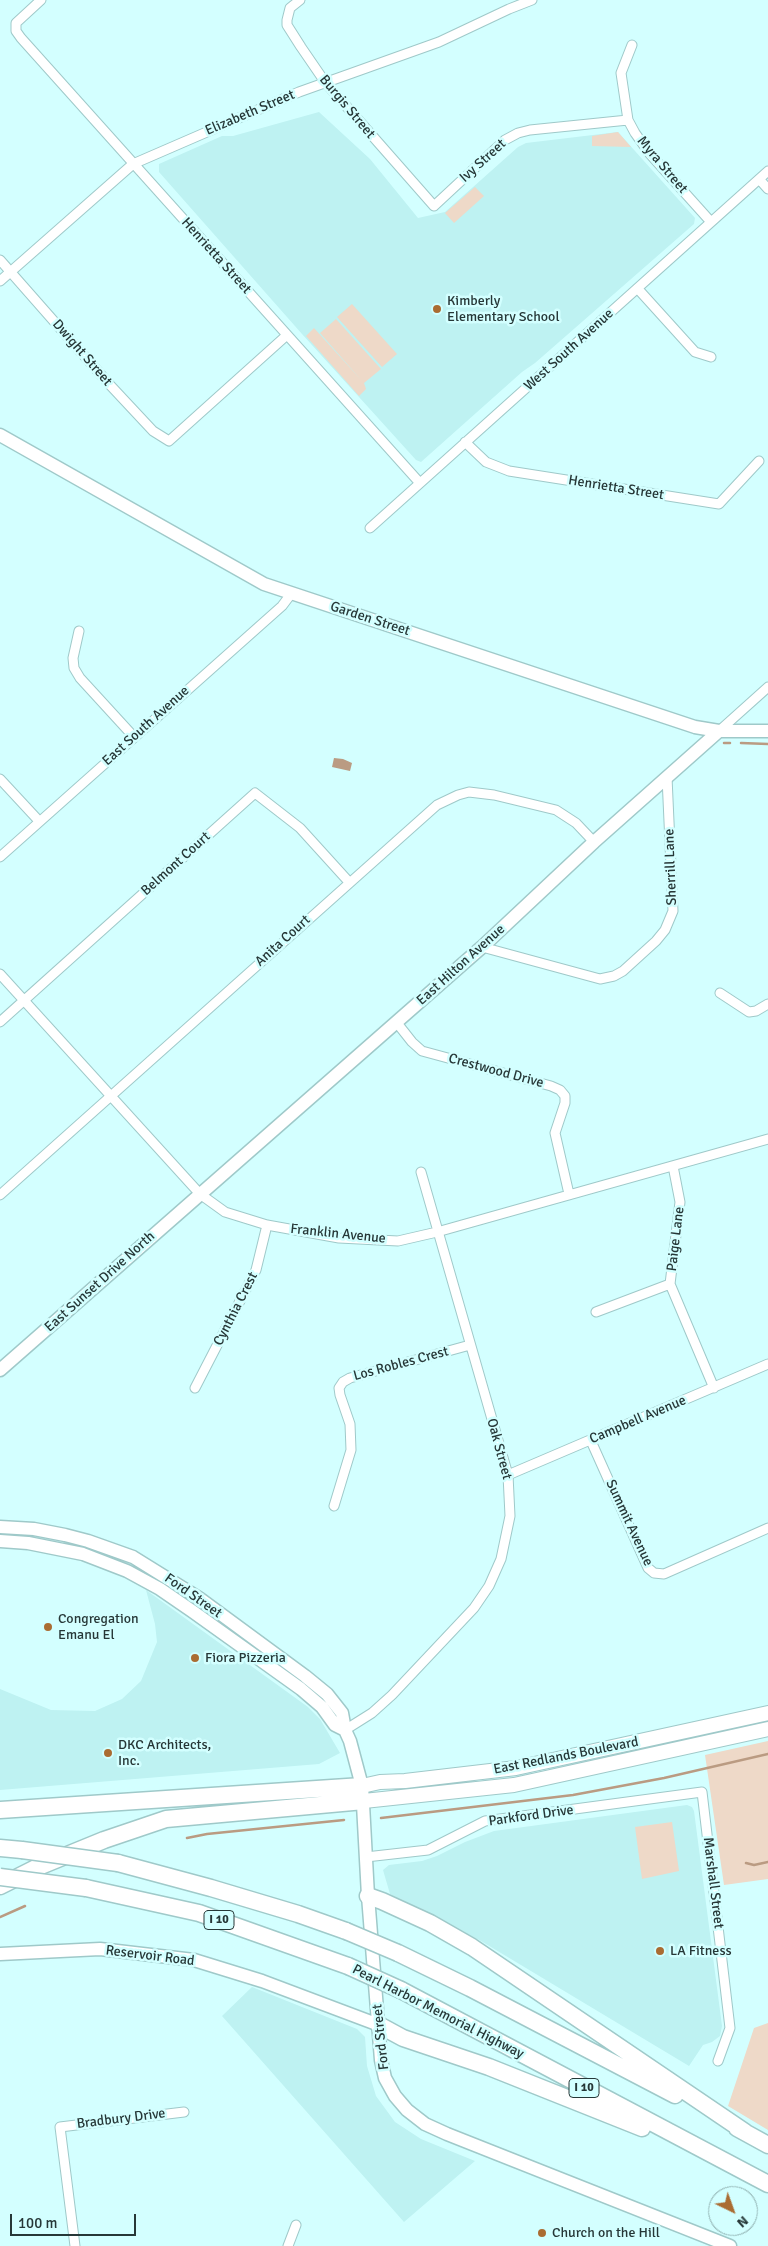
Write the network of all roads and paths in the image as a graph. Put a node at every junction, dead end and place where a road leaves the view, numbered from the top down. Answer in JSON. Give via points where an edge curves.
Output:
{"nodes":[{"id":1,"x":41,"y":0,"type":"edge"},
{"id":2,"x":300,"y":0,"type":"edge"},
{"id":3,"x":532,"y":0,"type":"edge"},
{"id":4,"x":632,"y":45,"type":"dead end"},
{"id":5,"x":325,"y":82,"type":"junction"},
{"id":6,"x":628,"y":120,"type":"junction"},
{"id":7,"x":133,"y":164,"type":"junction"},
{"id":8,"x":768,"y":172,"type":"edge"},
{"id":9,"x":759,"y":179,"type":"junction"},
{"id":10,"x":768,"y":189,"type":"edge"},
{"id":11,"x":434,"y":206,"type":"joint"},
{"id":12,"x":711,"y":222,"type":"junction"},
{"id":13,"x":0,"y":260,"type":"edge"},
{"id":14,"x":11,"y":272,"type":"junction"},
{"id":15,"x":0,"y":281,"type":"edge"},
{"id":16,"x":638,"y":288,"type":"junction"},
{"id":17,"x":287,"y":335,"type":"junction"},
{"id":18,"x":711,"y":357,"type":"dead end"},
{"id":19,"x":0,"y":434,"type":"edge"},
{"id":20,"x":465,"y":442,"type":"junction"},
{"id":21,"x":759,"y":461,"type":"dead end"},
{"id":22,"x":419,"y":482,"type":"junction"},
{"id":23,"x":370,"y":528,"type":"dead end"},
{"id":24,"x":291,"y":594,"type":"junction"},
{"id":25,"x":80,"y":632,"type":"dead end"},
{"id":26,"x":768,"y":687,"type":"edge"},
{"id":27,"x":719,"y":731,"type":"junction"},
{"id":28,"x":768,"y":731,"type":"edge"},
{"id":29,"x":134,"y":737,"type":"junction"},
{"id":30,"x":667,"y":777,"type":"junction"},
{"id":31,"x":0,"y":779,"type":"edge"},
{"id":32,"x":39,"y":821,"type":"junction"},
{"id":33,"x":594,"y":842,"type":"junction"},
{"id":34,"x":0,"y":857,"type":"edge"},
{"id":35,"x":349,"y":882,"type":"junction"},
{"id":36,"x":482,"y":947,"type":"junction"},
{"id":37,"x":0,"y":974,"type":"edge"},
{"id":38,"x":720,"y":993,"type":"dead end"},
{"id":39,"x":24,"y":1002,"type":"junction"},
{"id":40,"x":768,"y":1004,"type":"edge"},
{"id":41,"x":0,"y":1022,"type":"edge"},
{"id":42,"x":397,"y":1023,"type":"junction"},
{"id":43,"x":110,"y":1097,"type":"junction"},
{"id":44,"x":768,"y":1139,"type":"edge"},
{"id":45,"x":673,"y":1166,"type":"junction"},
{"id":46,"x":421,"y":1172,"type":"dead end"},
{"id":47,"x":200,"y":1194,"type":"junction"},
{"id":48,"x":569,"y":1194,"type":"junction"},
{"id":49,"x":0,"y":1195,"type":"edge"},
{"id":50,"x":267,"y":1225,"type":"junction"},
{"id":51,"x":437,"y":1232,"type":"junction"},
{"id":52,"x":670,"y":1284,"type":"junction"},
{"id":53,"x":596,"y":1312,"type":"dead end"},
{"id":54,"x":470,"y":1345,"type":"junction"},
{"id":55,"x":768,"y":1364,"type":"edge"},
{"id":56,"x":0,"y":1370,"type":"edge"},
{"id":57,"x":195,"y":1388,"type":"dead end"},
{"id":58,"x":714,"y":1388,"type":"junction"},
{"id":59,"x":591,"y":1441,"type":"junction"},
{"id":60,"x":508,"y":1475,"type":"junction"},
{"id":61,"x":334,"y":1506,"type":"dead end"},
{"id":62,"x":0,"y":1527,"type":"edge"},
{"id":63,"x":768,"y":1528,"type":"edge"},
{"id":64,"x":0,"y":1540,"type":"edge"},
{"id":65,"x":192,"y":1610,"type":"junction"},
{"id":66,"x":236,"y":1627,"type":"junction"},
{"id":67,"x":768,"y":1713,"type":"edge"},
{"id":68,"x":768,"y":1729,"type":"edge"},
{"id":69,"x":345,"y":1730,"type":"junction"},
{"id":70,"x":702,"y":1792,"type":"joint"},
{"id":71,"x":363,"y":1793,"type":"junction"},
{"id":72,"x":0,"y":1810,"type":"edge"},
{"id":73,"x":0,"y":1848,"type":"edge"},
{"id":74,"x":366,"y":1857,"type":"junction"},
{"id":75,"x":0,"y":1877,"type":"edge"},
{"id":76,"x":0,"y":1886,"type":"edge"},
{"id":77,"x":368,"y":1896,"type":"junction"},
{"id":78,"x":0,"y":1954,"type":"edge"},
{"id":79,"x":379,"y":2025,"type":"junction"},
{"id":80,"x":718,"y":2061,"type":"dead end"},
{"id":81,"x":184,"y":2112,"type":"dead end"},
{"id":82,"x":746,"y":2132,"type":"junction"},
{"id":83,"x":768,"y":2144,"type":"edge"},
{"id":84,"x":728,"y":2164,"type":"junction"},
{"id":85,"x":768,"y":2184,"type":"edge"},
{"id":86,"x":296,"y":2225,"type":"dead end"},
{"id":87,"x":75,"y":2246,"type":"edge"},
{"id":88,"x":288,"y":2246,"type":"edge"},
{"id":89,"x":730,"y":2246,"type":"edge"}],
"edges":[{"from":1,"to":7,"type":"street","name":"Henrietta Street","via":[[18,19],[15,27],[21,38]]},
{"from":2,"to":5,"type":"street","name":"Burgis Street","via":[[290,8],[288,25]]},
{"from":3,"to":5,"type":"street","name":"Elizabeth Street","via":[[439,42]]},
{"from":4,"to":6,"type":"street","name":"Myra Street","via":[[621,73]]},
{"from":5,"to":7,"type":"street","name":"Elizabeth Street"},
{"from":5,"to":11,"type":"street","name":"Burgis Street"},
{"from":6,"to":11,"type":"street","name":"Ivy Street","via":[[518,133],[505,140]]},
{"from":6,"to":12,"type":"street","name":"Myra Street","via":[[650,154]]},
{"from":7,"to":14,"type":"street","name":"Elizabeth Street"},
{"from":7,"to":17,"type":"street","name":"Henrietta Street"},
{"from":8,"to":9,"type":"street","name":"West South Avenue"},
{"from":9,"to":10,"type":"street"},
{"from":9,"to":12,"type":"street","name":"West South Avenue"},
{"from":12,"to":16,"type":"street","name":"West South Avenue"},
{"from":13,"to":14,"type":"street","name":"Dwight Street"},
{"from":14,"to":15,"type":"street","name":"Elizabeth Street"},
{"from":14,"to":17,"type":"street","name":"Dwight Street","via":[[110,385],[154,430],[169,440]]},
{"from":16,"to":18,"type":"street","via":[[695,352]]},
{"from":16,"to":20,"type":"street","name":"West South Avenue"},
{"from":17,"to":22,"type":"street","name":"Henrietta Street"},
{"from":19,"to":24,"type":"street","name":"Garden Street","via":[[251,577]]},
{"from":20,"to":21,"type":"street","name":"Henrietta Street","via":[[486,462],[509,471],[719,504]]},
{"from":20,"to":22,"type":"street","name":"West South Avenue"},
{"from":22,"to":23,"type":"street","name":"West South Avenue"},
{"from":24,"to":27,"type":"street","name":"Garden Street","via":[[695,727]]},
{"from":24,"to":29,"type":"street","name":"East South Avenue","via":[[282,606]]},
{"from":25,"to":29,"type":"street","via":[[74,668]]},
{"from":26,"to":27,"type":"street"},
{"from":27,"to":28,"type":"street","name":"Garden Street"},
{"from":27,"to":30,"type":"street","name":"East Hilton Avenue"},
{"from":29,"to":32,"type":"street","name":"East South Avenue"},
{"from":30,"to":33,"type":"street","name":"East Hilton Avenue"},
{"from":30,"to":36,"type":"street","name":"Sherrill Lane","via":[[672,912],[665,930],[656,941],[623,971],[600,979]]},
{"from":31,"to":32,"type":"street"},
{"from":32,"to":34,"type":"street","name":"East South Avenue"},
{"from":33,"to":35,"type":"street","name":"Anita Court","via":[[576,823],[556,810],[469,792],[437,805]]},
{"from":33,"to":36,"type":"street","name":"East Hilton Avenue"},
{"from":35,"to":39,"type":"street","name":"Belmont Court","via":[[300,828],[255,793]]},
{"from":35,"to":43,"type":"street","name":"Anita Court"},
{"from":36,"to":42,"type":"street","name":"East Hilton Avenue"},
{"from":37,"to":39,"type":"street","name":"Franklin Avenue"},
{"from":38,"to":40,"type":"street","via":[[749,1012]]},
{"from":39,"to":41,"type":"street","name":"Belmont Court"},
{"from":39,"to":43,"type":"street","name":"Franklin Avenue"},
{"from":42,"to":47,"type":"street","name":"East Hilton Avenue"},
{"from":42,"to":48,"type":"street","name":"Crestwood Drive","via":[[422,1051],[560,1090],[565,1096],[565,1103],[555,1133]]},
{"from":43,"to":47,"type":"street","name":"Franklin Avenue"},
{"from":43,"to":49,"type":"street","name":"Anita Court"},
{"from":44,"to":45,"type":"street","name":"Franklin Avenue"},
{"from":45,"to":48,"type":"street","name":"Franklin Avenue"},
{"from":45,"to":52,"type":"street","name":"Paige Lane","via":[[680,1202]]},
{"from":46,"to":51,"type":"street","name":"Oak Street"},
{"from":47,"to":50,"type":"street","name":"Franklin Avenue","via":[[225,1212]]},
{"from":47,"to":56,"type":"street","name":"East Sunset Drive North"},
{"from":48,"to":51,"type":"street","name":"Franklin Avenue"},
{"from":50,"to":51,"type":"street","name":"Franklin Avenue","via":[[339,1238],[398,1241]]},
{"from":50,"to":57,"type":"street","name":"Cynthia Crest","via":[[256,1270]]},
{"from":51,"to":54,"type":"street","name":"Oak Street"},
{"from":52,"to":53,"type":"street","name":"Paige Lane"},
{"from":52,"to":58,"type":"street","name":"Paige Lane"},
{"from":54,"to":60,"type":"street","name":"Oak Street"},
{"from":54,"to":61,"type":"street","name":"Los Robles Crest","via":[[343,1382],[339,1388],[350,1424],[351,1450]]},
{"from":55,"to":58,"type":"street","name":"Campbell Avenue"},
{"from":58,"to":59,"type":"street","name":"Campbell Avenue"},
{"from":59,"to":60,"type":"street","name":"Campbell Avenue"},
{"from":59,"to":63,"type":"street","name":"Summit Avenue","via":[[648,1568],[654,1573],[664,1574]]},
{"from":60,"to":69,"type":"street","name":"Oak Street","via":[[510,1516],[501,1559],[489,1586],[474,1608],[392,1695]]},
{"from":62,"to":66,"type":"street","name":"Ford Street","via":[[65,1535],[133,1557],[199,1598]]},
{"from":64,"to":65,"type":"street","name":"Ford Street","via":[[83,1554],[127,1571]]},
{"from":65,"to":66,"type":"street","via":[[201,1609],[226,1628]]},
{"from":65,"to":69,"type":"street","name":"Ford Street","via":[[301,1689],[322,1707],[335,1725]]},
{"from":66,"to":69,"type":"street","name":"Ford Street","via":[[327,1694],[342,1713]]},
{"from":67,"to":71,"type":"main road","name":"East Redlands Boulevard","via":[[516,1768],[380,1782]]},
{"from":68,"to":71,"type":"main road","name":"East Redlands Boulevard","via":[[514,1785]]},
{"from":69,"to":71,"type":"street","name":"Ford Street"},
{"from":70,"to":74,"type":"street","name":"Parkford Drive","via":[[485,1821],[428,1850]]},
{"from":70,"to":80,"type":"street","name":"Marshall Street","via":[[730,2028]]},
{"from":71,"to":72,"type":"highway"},
{"from":71,"to":74,"type":"street","name":"Ford Street"},
{"from":71,"to":76,"type":"highway","via":[[166,1819],[104,1840]]},
{"from":73,"to":82,"type":"highway","number":"I 10","bridge":true,"via":[[118,1863],[298,1914],[346,1932],[470,1988]]},
{"from":74,"to":77,"type":"street","name":"Ford Street"},
{"from":75,"to":84,"type":"highway","name":"Pearl Harbor Memorial Highway","number":"I 10","bridge":true,"via":[[86,1888],[199,1913],[348,1966],[401,1990]]},
{"from":77,"to":79,"type":"street","name":"Ford Street"},
{"from":77,"to":82,"type":"highway","via":[[430,1923],[472,1947]]},
{"from":78,"to":79,"type":"street","name":"Reservoir Road","via":[[100,1949],[194,1960],[262,1981]]},
{"from":79,"to":84,"type":"highway","via":[[403,2038],[489,2067]]},
{"from":79,"to":89,"type":"street","name":"Ford Street","via":[[385,2078],[394,2096],[425,2124]]},
{"from":81,"to":87,"type":"street","name":"Bradbury Drive","via":[[60,2126]]},
{"from":82,"to":83,"type":"highway","number":"I 10"},
{"from":84,"to":85,"type":"highway","name":"Pearl Harbor Memorial Highway","number":"I 10"},
{"from":86,"to":88,"type":"street"}]}
